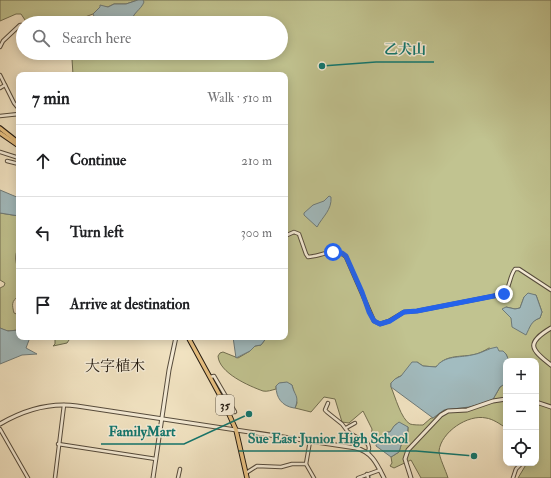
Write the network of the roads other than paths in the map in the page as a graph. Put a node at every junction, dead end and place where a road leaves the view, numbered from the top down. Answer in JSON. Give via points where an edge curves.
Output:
{"nodes":[{"id":1,"x":16,"y":29,"type":"edge"},
{"id":2,"x":0,"y":47,"type":"edge"},
{"id":3,"x":0,"y":75,"type":"edge"},
{"id":4,"x":5,"y":85,"type":"junction"},
{"id":5,"x":0,"y":88,"type":"edge"},
{"id":6,"x":16,"y":105,"type":"edge"},
{"id":7,"x":16,"y":114,"type":"edge"},
{"id":8,"x":0,"y":116,"type":"edge"},
{"id":9,"x":0,"y":128,"type":"edge"},
{"id":10,"x":0,"y":132,"type":"edge"},
{"id":11,"x":16,"y":140,"type":"edge"},
{"id":12,"x":16,"y":144,"type":"edge"},
{"id":13,"x":0,"y":152,"type":"edge"},
{"id":14,"x":16,"y":157,"type":"edge"},
{"id":15,"x":7,"y":161,"type":"dead end"},
{"id":16,"x":16,"y":163,"type":"edge"},
{"id":17,"x":288,"y":235,"type":"edge"},
{"id":18,"x":551,"y":290,"type":"edge"},
{"id":19,"x":551,"y":328,"type":"edge"},
{"id":20,"x":175,"y":340,"type":"edge"},
{"id":21,"x":190,"y":340,"type":"edge"},
{"id":22,"x":551,"y":365,"type":"edge"},
{"id":23,"x":209,"y":377,"type":"junction"},
{"id":24,"x":503,"y":400,"type":"edge"},
{"id":25,"x":328,"y":403,"type":"dead end"},
{"id":26,"x":539,"y":403,"type":"edge"},
{"id":27,"x":64,"y":405,"type":"junction"},
{"id":28,"x":551,"y":407,"type":"edge"},
{"id":29,"x":235,"y":412,"type":"dead end"},
{"id":30,"x":162,"y":419,"type":"junction"},
{"id":31,"x":355,"y":423,"type":"dead end"},
{"id":32,"x":0,"y":424,"type":"edge"},
{"id":33,"x":0,"y":428,"type":"edge"},
{"id":34,"x":346,"y":428,"type":"junction"},
{"id":35,"x":236,"y":430,"type":"junction"},
{"id":36,"x":310,"y":441,"type":"junction"},
{"id":37,"x":58,"y":444,"type":"junction"},
{"id":38,"x":368,"y":453,"type":"junction"},
{"id":39,"x":156,"y":459,"type":"junction"},
{"id":40,"x":306,"y":464,"type":"junction"},
{"id":41,"x":519,"y":466,"type":"edge"},
{"id":42,"x":180,"y":469,"type":"dead end"},
{"id":43,"x":380,"y":470,"type":"junction"},
{"id":44,"x":246,"y":473,"type":"junction"},
{"id":45,"x":367,"y":474,"type":"junction"},
{"id":46,"x":28,"y":478,"type":"edge"},
{"id":47,"x":55,"y":478,"type":"edge"},
{"id":48,"x":153,"y":478,"type":"edge"},
{"id":49,"x":178,"y":478,"type":"edge"},
{"id":50,"x":247,"y":478,"type":"edge"},
{"id":51,"x":314,"y":478,"type":"edge"},
{"id":52,"x":358,"y":478,"type":"edge"},
{"id":53,"x":368,"y":478,"type":"edge"},
{"id":54,"x":384,"y":478,"type":"edge"},
{"id":55,"x":411,"y":478,"type":"edge"},
{"id":56,"x":513,"y":478,"type":"edge"}],
"edges":[{"from":1,"to":2,"type":"street"},
{"from":3,"to":4,"type":"street"},
{"from":4,"to":5,"type":"street"},
{"from":4,"to":6,"type":"street"},
{"from":7,"to":8,"type":"street"},
{"from":9,"to":11,"type":"main road"},
{"from":10,"to":12,"type":"main road"},
{"from":13,"to":14,"type":"street"},
{"from":15,"to":16,"type":"street"},
{"from":17,"to":18,"type":"street","via":[[294,232],[299,234],[308,257],[333,252],[346,256],[374,321],[380,324],[406,312],[504,294],[515,269],[519,269]]},
{"from":19,"to":22,"type":"street","via":[[536,339],[534,346],[535,352]]},
{"from":20,"to":30,"type":"street"},
{"from":21,"to":23,"type":"main road","number":"35"},
{"from":23,"to":29,"type":"street","via":[[214,376]]},
{"from":23,"to":35,"type":"main road","number":"35"},
{"from":24,"to":55,"type":"street","via":[[467,410],[448,411],[441,415],[408,450],[405,459]]},
{"from":25,"to":34,"type":"street","via":[[325,410]]},
{"from":26,"to":28,"type":"street"},
{"from":27,"to":30,"type":"street"},
{"from":27,"to":32,"type":"street","via":[[31,409]]},
{"from":27,"to":37,"type":"street"},
{"from":30,"to":35,"type":"street"},
{"from":30,"to":39,"type":"street"},
{"from":31,"to":34,"type":"street"},
{"from":33,"to":46,"type":"street"},
{"from":34,"to":38,"type":"street","via":[[348,432],[368,444]]},
{"from":35,"to":36,"type":"street"},
{"from":35,"to":44,"type":"main road","number":"35"},
{"from":36,"to":38,"type":"street","via":[[356,448]]},
{"from":36,"to":40,"type":"street"},
{"from":37,"to":39,"type":"street"},
{"from":37,"to":47,"type":"street"},
{"from":38,"to":43,"type":"street"},
{"from":39,"to":48,"type":"street"},
{"from":40,"to":44,"type":"street","via":[[257,466]]},
{"from":40,"to":51,"type":"street"},
{"from":41,"to":56,"type":"street"},
{"from":42,"to":49,"type":"street"},
{"from":43,"to":45,"type":"street"},
{"from":43,"to":54,"type":"street"},
{"from":44,"to":50,"type":"main road","number":"35"},
{"from":45,"to":52,"type":"street"},
{"from":45,"to":53,"type":"street"}]}
